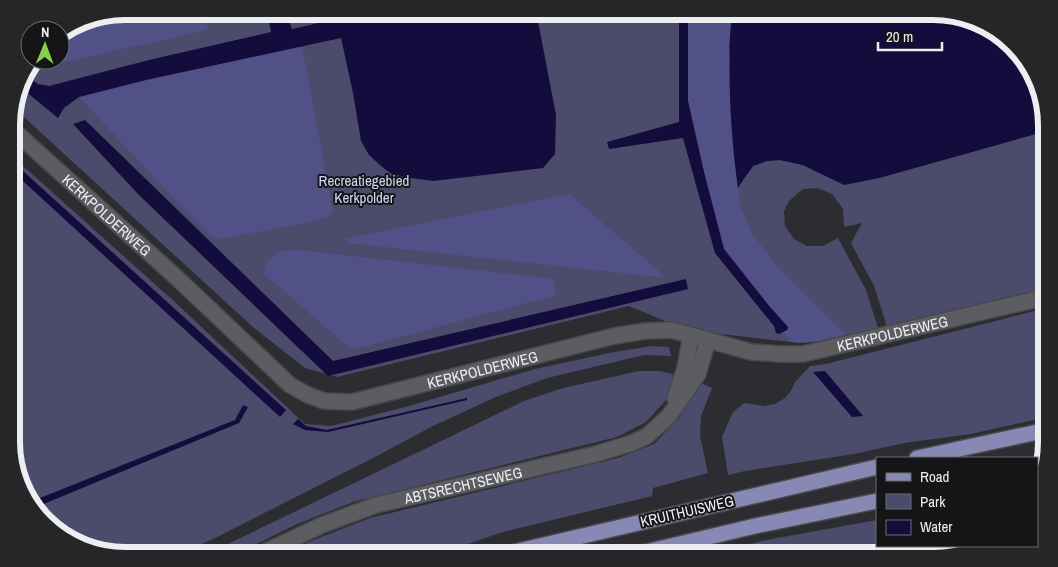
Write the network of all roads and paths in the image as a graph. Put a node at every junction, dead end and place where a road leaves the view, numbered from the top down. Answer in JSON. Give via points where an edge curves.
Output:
{"nodes":[{"id":1,"x":20,"y":135,"type":"edge"},
{"id":2,"x":1038,"y":299,"type":"edge"},
{"id":3,"x":691,"y":336,"type":"junction"},
{"id":4,"x":708,"y":340,"type":"junction"},
{"id":5,"x":669,"y":416,"type":"junction"},
{"id":6,"x":1038,"y":432,"type":"edge"},
{"id":7,"x":922,"y":457,"type":"edge"},
{"id":8,"x":876,"y":467,"type":"edge"},
{"id":9,"x":876,"y":501,"type":"edge"},
{"id":10,"x":275,"y":547,"type":"edge"},
{"id":11,"x":535,"y":547,"type":"edge"},
{"id":12,"x":668,"y":547,"type":"edge"}],
"edges":[{"from":1,"to":3,"type":"street","name":"KERKPOLDERWEG","via":[[290,385],[324,402],[352,402],[614,336],[672,330]]},
{"from":2,"to":4,"type":"street","name":"KERKPOLDERWEG","via":[[803,354],[751,352]]},
{"from":3,"to":4,"type":"street","name":"KERKPOLDERWEG"},
{"from":3,"to":5,"type":"street","via":[[685,368]]},
{"from":4,"to":5,"type":"street","name":"ABTSRECHTSEWEG","via":[[698,374]]},
{"from":5,"to":10,"type":"street","name":"ABTSRECHTSEWEG","via":[[646,436],[632,443],[376,505]]},
{"from":6,"to":7,"type":"main road"},
{"from":8,"to":11,"type":"main road","name":"KRUITHUISWEG"},
{"from":9,"to":12,"type":"main road","name":"KRUITHUISWEG"}]}
